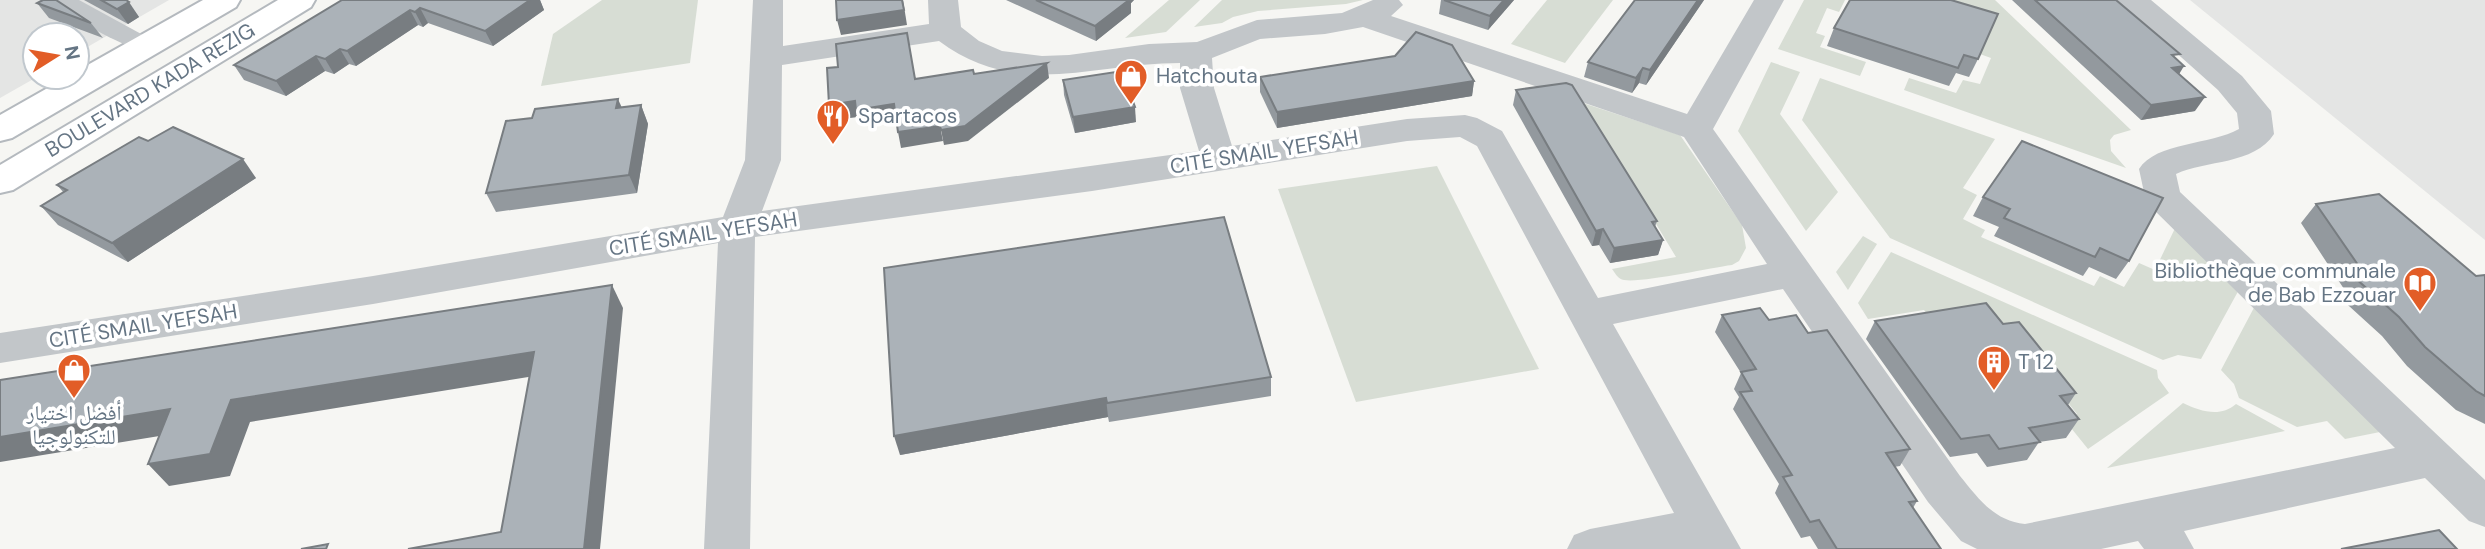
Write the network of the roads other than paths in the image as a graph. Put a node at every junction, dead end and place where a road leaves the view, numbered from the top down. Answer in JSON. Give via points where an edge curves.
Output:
{"nodes":[{"id":1,"x":64,"y":0,"type":"edge"},
{"id":2,"x":225,"y":0,"type":"edge"},
{"id":3,"x":300,"y":0,"type":"edge"},
{"id":4,"x":768,"y":0,"type":"edge"},
{"id":5,"x":1393,"y":0,"type":"edge"},
{"id":6,"x":1769,"y":0,"type":"edge"},
{"id":7,"x":2132,"y":0,"type":"edge"},
{"id":8,"x":944,"y":15,"type":"edge"},
{"id":9,"x":1363,"y":17,"type":"junction"},
{"id":10,"x":146,"y":46,"type":"junction"},
{"id":11,"x":1196,"y":52,"type":"junction"},
{"id":12,"x":766,"y":58,"type":"junction"},
{"id":13,"x":1696,"y":129,"type":"junction"},
{"id":14,"x":0,"y":130,"type":"edge"},
{"id":15,"x":1219,"y":159,"type":"junction"},
{"id":16,"x":0,"y":181,"type":"edge"},
{"id":17,"x":737,"y":227,"type":"junction"},
{"id":18,"x":1793,"y":272,"type":"junction"},
{"id":19,"x":1589,"y":314,"type":"junction"},
{"id":20,"x":0,"y":348,"type":"edge"},
{"id":21,"x":2433,"y":458,"type":"junction"},
{"id":22,"x":2485,"y":508,"type":"edge"},
{"id":23,"x":2160,"y":535,"type":"edge"},
{"id":24,"x":1712,"y":538,"type":"edge"},
{"id":25,"x":727,"y":549,"type":"edge"},
{"id":26,"x":1590,"y":549,"type":"edge"}],
"edges":[{"from":1,"to":10,"type":"lane"},
{"from":2,"to":10,"type":"main road","name":"BOULEVARD KADA REZIG"},
{"from":3,"to":16,"type":"main road","name":"BOULEVARD KADA REZIG"},
{"from":4,"to":12,"type":"street"},
{"from":5,"to":9,"type":"street"},
{"from":6,"to":13,"type":"street"},
{"from":7,"to":21,"type":"street","via":[[2230,83],[2254,111],[2257,134],[2234,148],[2178,159],[2157,169],[2163,198]]},
{"from":8,"to":11,"type":"street","via":[[962,46],[1015,65],[1084,65]]},
{"from":8,"to":12,"type":"street"},
{"from":9,"to":11,"type":"street","via":[[1257,30]]},
{"from":9,"to":13,"type":"street"},
{"from":10,"to":14,"type":"main road","name":"BOULEVARD KADA REZIG"},
{"from":11,"to":15,"type":"street","via":[[1197,88]]},
{"from":12,"to":17,"type":"street","via":[[763,160]]},
{"from":13,"to":18,"type":"street"},
{"from":15,"to":17,"type":"street","name":"CITÉ SMAIL YEFSAH"},
{"from":15,"to":19,"type":"street","name":"CITÉ SMAIL YEFSAH","via":[[1407,130],[1465,126],[1490,139]]},
{"from":17,"to":20,"type":"street","name":"CITÉ SMAIL YEFSAH"},
{"from":17,"to":25,"type":"street"},
{"from":18,"to":19,"type":"street"},
{"from":18,"to":23,"type":"street","via":[[1944,489],[1977,527],[2006,541],[2025,544]]},
{"from":19,"to":24,"type":"street","name":"CITÉ SMAIL YEFSAH"},
{"from":21,"to":22,"type":"street"},
{"from":21,"to":23,"type":"street"},
{"from":24,"to":26,"type":"street"}]}
